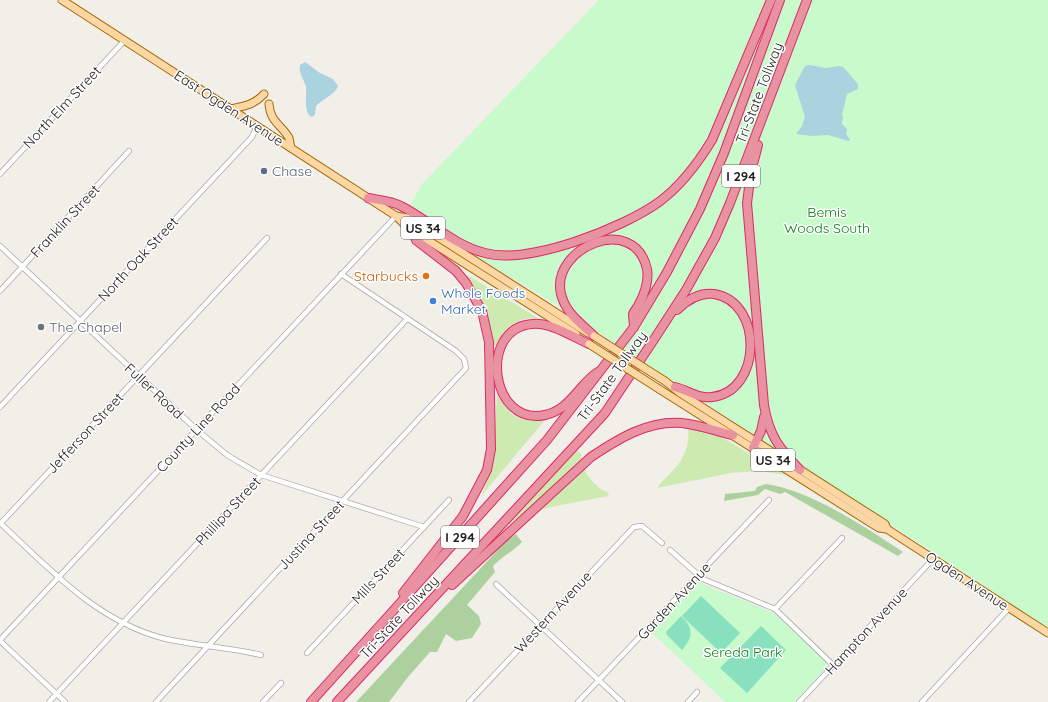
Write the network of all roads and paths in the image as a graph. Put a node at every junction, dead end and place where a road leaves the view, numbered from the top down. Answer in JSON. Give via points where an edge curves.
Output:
{"nodes":[{"id":1,"x":62,"y":0,"type":"edge"},
{"id":2,"x":771,"y":0,"type":"edge"},
{"id":3,"x":780,"y":0,"type":"edge"},
{"id":4,"x":808,"y":0,"type":"edge"},
{"id":5,"x":125,"y":40,"type":"junction"},
{"id":6,"x":264,"y":94,"type":"dead end"},
{"id":7,"x":268,"y":104,"type":"dead end"},
{"id":8,"x":230,"y":109,"type":"junction"},
{"id":9,"x":763,"y":117,"type":"junction"},
{"id":10,"x":257,"y":126,"type":"junction"},
{"id":11,"x":291,"y":148,"type":"junction"},
{"id":12,"x":129,"y":151,"type":"dead end"},
{"id":13,"x":0,"y":174,"type":"edge"},
{"id":14,"x":368,"y":198,"type":"junction"},
{"id":15,"x":396,"y":216,"type":"junction"},
{"id":16,"x":412,"y":230,"type":"junction"},
{"id":17,"x":267,"y":238,"type":"dead end"},
{"id":18,"x":0,"y":246,"type":"edge"},
{"id":19,"x":22,"y":267,"type":"junction"},
{"id":20,"x":341,"y":274,"type":"junction"},
{"id":21,"x":0,"y":291,"type":"edge"},
{"id":22,"x":407,"y":319,"type":"junction"},
{"id":23,"x":80,"y":321,"type":"junction"},
{"id":24,"x":634,"y":326,"type":"junction"},
{"id":25,"x":594,"y":336,"type":"junction"},
{"id":26,"x":653,"y":341,"type":"junction"},
{"id":27,"x":589,"y":344,"type":"junction"},
{"id":28,"x":604,"y":368,"type":"junction"},
{"id":29,"x":138,"y":376,"type":"junction"},
{"id":30,"x":665,"y":381,"type":"joint"},
{"id":31,"x":675,"y":387,"type":"junction"},
{"id":32,"x":660,"y":389,"type":"joint"},
{"id":33,"x":0,"y":407,"type":"edge"},
{"id":34,"x":765,"y":412,"type":"junction"},
{"id":35,"x":197,"y":430,"type":"junction"},
{"id":36,"x":733,"y":435,"type":"junction"},
{"id":37,"x":755,"y":445,"type":"junction"},
{"id":38,"x":800,"y":470,"type":"junction"},
{"id":39,"x":261,"y":475,"type":"junction"},
{"id":40,"x":449,"y":500,"type":"dead end"},
{"id":41,"x":769,"y":500,"type":"dead end"},
{"id":42,"x":343,"y":502,"type":"junction"},
{"id":43,"x":0,"y":523,"type":"edge"},
{"id":44,"x":424,"y":527,"type":"junction"},
{"id":45,"x":887,"y":529,"type":"junction"},
{"id":46,"x":842,"y":538,"type":"dead end"},
{"id":47,"x":662,"y":543,"type":"dead end"},
{"id":48,"x":670,"y":550,"type":"dead end"},
{"id":49,"x":933,"y":559,"type":"junction"},
{"id":50,"x":698,"y":576,"type":"junction"},
{"id":51,"x":58,"y":578,"type":"junction"},
{"id":52,"x":496,"y":584,"type":"dead end"},
{"id":53,"x":427,"y":606,"type":"junction"},
{"id":54,"x":1009,"y":608,"type":"junction"},
{"id":55,"x":775,"y":609,"type":"junction"},
{"id":56,"x":123,"y":623,"type":"junction"},
{"id":57,"x":380,"y":626,"type":"junction"},
{"id":58,"x":541,"y":626,"type":"junction"},
{"id":59,"x":1048,"y":633,"type":"edge"},
{"id":60,"x":0,"y":641,"type":"edge"},
{"id":61,"x":207,"y":647,"type":"junction"},
{"id":62,"x":306,"y":653,"type":"dead end"},
{"id":63,"x":261,"y":655,"type":"dead end"},
{"id":64,"x":834,"y":665,"type":"junction"},
{"id":65,"x":599,"y":680,"type":"junction"},
{"id":66,"x":281,"y":683,"type":"dead end"},
{"id":67,"x":697,"y":692,"type":"dead end"},
{"id":68,"x":56,"y":694,"type":"junction"},
{"id":69,"x":50,"y":702,"type":"edge"},
{"id":70,"x":65,"y":702,"type":"edge"},
{"id":71,"x":156,"y":702,"type":"edge"},
{"id":72,"x":263,"y":702,"type":"edge"},
{"id":73,"x":311,"y":702,"type":"edge"},
{"id":74,"x":337,"y":702,"type":"edge"},
{"id":75,"x":469,"y":702,"type":"edge"},
{"id":76,"x":578,"y":702,"type":"edge"},
{"id":77,"x":622,"y":702,"type":"edge"},
{"id":78,"x":688,"y":702,"type":"edge"},
{"id":79,"x":799,"y":702,"type":"edge"},
{"id":80,"x":922,"y":702,"type":"edge"}],
"edges":[{"from":1,"to":5,"type":"main road","name":"East Ogden Avenue","number":"US 34"},
{"from":2,"to":14,"type":"highway","via":[[712,140],[696,166],[660,201],[629,220],[536,253],[498,256],[460,244],[400,206]]},
{"from":3,"to":24,"type":"highway","name":"Tri-State Tollway","number":"I 294","via":[[724,153],[700,209],[667,272]]},
{"from":4,"to":9,"type":"highway","name":"Tri-State Tollway","number":"I 294"},
{"from":5,"to":8,"type":"main road","name":"East Ogden Avenue","number":"US 34"},
{"from":5,"to":13,"type":"street","name":"North Elm Street"},
{"from":6,"to":8,"type":"main road","via":[[248,106]]},
{"from":7,"to":11,"type":"main road","via":[[274,121],[289,138]]},
{"from":8,"to":10,"type":"main road","name":"East Ogden Avenue","number":"US 34"},
{"from":9,"to":26,"type":"highway","name":"Tri-State Tollway","number":"I 294","via":[[715,238]]},
{"from":9,"to":34,"type":"highway","via":[[747,203]]},
{"from":10,"to":11,"type":"main road","name":"East Ogden Avenue","number":"US 34"},
{"from":10,"to":23,"type":"street","name":"North Oak Street","via":[[253,136]]},
{"from":11,"to":14,"type":"main road","name":"East Ogden Avenue","number":"US 34"},
{"from":12,"to":19,"type":"street","name":"Franklin Street"},
{"from":14,"to":15,"type":"main road","name":"East Ogden Avenue","number":"US 34"},
{"from":15,"to":16,"type":"main road","name":"East Ogden Avenue","number":"US 34"},
{"from":15,"to":20,"type":"street","name":"County Line Road"},
{"from":15,"to":25,"type":"main road","name":"East Ogden Avenue","number":"US 34","via":[[408,218]]},
{"from":16,"to":27,"type":"main road","name":"East Ogden Avenue","number":"US 34"},
{"from":16,"to":57,"type":"highway","via":[[416,240],[456,271],[482,310],[489,342],[491,449],[487,470],[463,516]]},
{"from":17,"to":29,"type":"street","name":"Jefferson Street"},
{"from":18,"to":19,"type":"street","name":"Fuller Road"},
{"from":19,"to":21,"type":"street","name":"Franklin Street"},
{"from":19,"to":23,"type":"street","name":"Fuller Road"},
{"from":20,"to":22,"type":"street"},
{"from":20,"to":35,"type":"street","name":"County Line Road"},
{"from":22,"to":39,"type":"street","name":"Phillipa Street"},
{"from":22,"to":42,"type":"street","name":"Justina Street","via":[[456,351],[464,359],[466,368]]},
{"from":23,"to":29,"type":"street","name":"Fuller Road"},
{"from":23,"to":33,"type":"street","name":"North Oak Street"},
{"from":24,"to":25,"type":"highway","via":[[633,314],[647,283],[645,262],[629,244],[616,239],[599,240],[586,246],[575,256],[564,270],[560,285],[569,312]]},
{"from":24,"to":28,"type":"highway","name":"Tri-State Tollway","number":"I 294"},
{"from":25,"to":30,"type":"main road","name":"East Ogden Avenue","number":"US 34","bridge":true},
{"from":26,"to":31,"type":"highway","via":[[675,312],[696,296],[712,294],[727,298],[735,303],[744,315],[750,334],[750,346],[746,369],[738,385],[726,394],[705,398]]},
{"from":26,"to":53,"type":"highway","name":"Tri-State Tollway","number":"I 294","via":[[605,413]]},
{"from":27,"to":28,"type":"highway","via":[[541,324],[516,329],[501,345],[498,356],[498,381],[504,396],[509,404],[520,412],[531,416],[545,415],[560,409],[588,378]]},
{"from":27,"to":32,"type":"main road","name":"East Ogden Avenue","number":"US 34","bridge":true},
{"from":28,"to":57,"type":"highway","name":"Tri-State Tollway","number":"I 294","via":[[547,440]]},
{"from":29,"to":35,"type":"street","name":"Fuller Road"},
{"from":29,"to":43,"type":"street","name":"Jefferson Street"},
{"from":30,"to":31,"type":"main road","name":"Ogden Avenue","number":"US 34"},
{"from":31,"to":37,"type":"main road","name":"Ogden Avenue","number":"US 34"},
{"from":32,"to":36,"type":"main road","name":"Ogden Avenue","number":"US 34"},
{"from":34,"to":37,"type":"highway"},
{"from":34,"to":38,"type":"highway","via":[[777,444]]},
{"from":35,"to":39,"type":"street","name":"Fuller Road","via":[[227,454]]},
{"from":35,"to":51,"type":"street","name":"County Line Road"},
{"from":36,"to":37,"type":"main road","name":"Ogden Avenue","number":"US 34"},
{"from":36,"to":53,"type":"highway","via":[[681,423],[659,424],[613,442],[591,458],[478,564]]},
{"from":37,"to":38,"type":"main road","name":"Ogden Avenue","number":"US 34"},
{"from":37,"to":45,"type":"main road","name":"Ogden Avenue","number":"US 34","via":[[879,528]]},
{"from":38,"to":45,"type":"main road","name":"Ogden Avenue","number":"US 34","via":[[885,524]]},
{"from":39,"to":42,"type":"street","name":"Fuller Road"},
{"from":39,"to":56,"type":"street","name":"Phillipa Street"},
{"from":40,"to":44,"type":"street","name":"Mills Street"},
{"from":41,"to":50,"type":"street","name":"Garden Avenue"},
{"from":42,"to":44,"type":"street","name":"Fuller Road"},
{"from":42,"to":61,"type":"street","name":"Justina Street"},
{"from":43,"to":51,"type":"street"},
{"from":44,"to":62,"type":"street","name":"Mills Street"},
{"from":45,"to":49,"type":"main road","name":"Ogden Avenue","number":"US 34"},
{"from":46,"to":55,"type":"street"},
{"from":47,"to":58,"type":"street","name":"Western Avenue","via":[[639,525],[634,527]]},
{"from":48,"to":50,"type":"street"},
{"from":49,"to":54,"type":"main road","name":"Ogden Avenue","number":"US 34"},
{"from":49,"to":64,"type":"street","name":"Hampton Avenue"},
{"from":50,"to":55,"type":"street"},
{"from":50,"to":65,"type":"street","name":"Garden Avenue"},
{"from":51,"to":56,"type":"street","via":[[93,606]]},
{"from":51,"to":60,"type":"street","name":"County Line Road"},
{"from":52,"to":58,"type":"street"},
{"from":53,"to":74,"type":"highway","name":"Tri-State Tollway","number":"I 294"},
{"from":54,"to":59,"type":"main road","name":"Ogden Avenue","number":"US 34"},
{"from":54,"to":80,"type":"street"},
{"from":55,"to":64,"type":"street"},
{"from":56,"to":61,"type":"street","via":[[160,637]]},
{"from":56,"to":68,"type":"street","name":"Phillipa Street"},
{"from":57,"to":73,"type":"highway","name":"Tri-State Tollway","number":"I 294"},
{"from":58,"to":65,"type":"street"},
{"from":58,"to":75,"type":"street","name":"Western Avenue"},
{"from":60,"to":68,"type":"street"},
{"from":61,"to":63,"type":"street"},
{"from":61,"to":71,"type":"street","name":"Justina Street"},
{"from":64,"to":79,"type":"street","name":"Hampton Avenue"},
{"from":65,"to":76,"type":"street","name":"Garden Avenue"},
{"from":65,"to":77,"type":"street"},
{"from":66,"to":72,"type":"street"},
{"from":67,"to":78,"type":"street"},
{"from":68,"to":69,"type":"street","name":"Phillipa Street"},
{"from":68,"to":70,"type":"street"}]}
